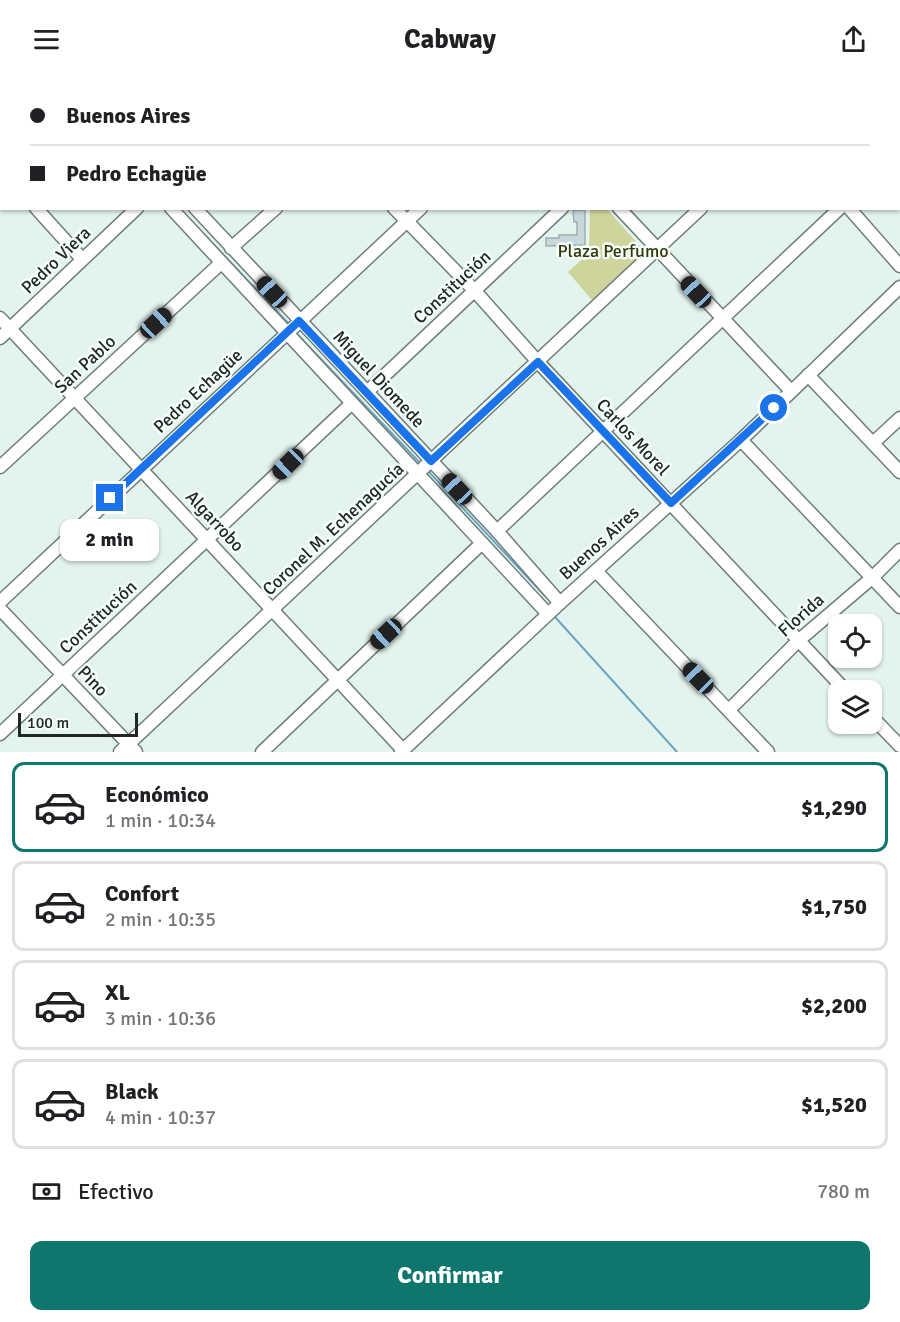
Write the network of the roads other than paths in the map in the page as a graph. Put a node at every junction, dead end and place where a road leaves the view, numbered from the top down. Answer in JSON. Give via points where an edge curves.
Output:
{"nodes":[{"id":1,"x":38,"y":210,"type":"edge"},
{"id":2,"x":135,"y":210,"type":"edge"},
{"id":3,"x":173,"y":210,"type":"edge"},
{"id":4,"x":197,"y":210,"type":"edge"},
{"id":5,"x":274,"y":210,"type":"edge"},
{"id":6,"x":396,"y":210,"type":"edge"},
{"id":7,"x":419,"y":210,"type":"edge"},
{"id":8,"x":560,"y":210,"type":"edge"},
{"id":9,"x":621,"y":210,"type":"edge"},
{"id":10,"x":699,"y":210,"type":"edge"},
{"id":11,"x":838,"y":210,"type":"edge"},
{"id":12,"x":851,"y":210,"type":"edge"},
{"id":13,"x":406,"y":222,"type":"junction"},
{"id":14,"x":231,"y":248,"type":"junction"},
{"id":15,"x":657,"y":249,"type":"junction"},
{"id":16,"x":82,"y":259,"type":"junction"},
{"id":17,"x":221,"y":263,"type":"junction"},
{"id":18,"x":900,"y":266,"type":"edge"},
{"id":19,"x":900,"y":287,"type":"edge"},
{"id":20,"x":474,"y":290,"type":"junction"},
{"id":21,"x":0,"y":318,"type":"edge"},
{"id":22,"x":722,"y":320,"type":"junction"},
{"id":23,"x":299,"y":321,"type":"junction"},
{"id":24,"x":10,"y":329,"type":"junction"},
{"id":25,"x":287,"y":333,"type":"junction"},
{"id":26,"x":0,"y":338,"type":"edge"},
{"id":27,"x":538,"y":362,"type":"junction"},
{"id":28,"x":808,"y":375,"type":"junction"},
{"id":29,"x":791,"y":391,"type":"junction"},
{"id":30,"x":367,"y":392,"type":"junction"},
{"id":31,"x":75,"y":398,"type":"junction"},
{"id":32,"x":352,"y":403,"type":"junction"},
{"id":33,"x":900,"y":418,"type":"edge"},
{"id":34,"x":603,"y":431,"type":"junction"},
{"id":35,"x":741,"y":440,"type":"junction"},
{"id":36,"x":873,"y":443,"type":"junction"},
{"id":37,"x":431,"y":461,"type":"junction"},
{"id":38,"x":0,"y":467,"type":"edge"},
{"id":39,"x":141,"y":469,"type":"junction"},
{"id":40,"x":900,"y":472,"type":"edge"},
{"id":41,"x":418,"y":474,"type":"junction"},
{"id":42,"x":671,"y":503,"type":"junction"},
{"id":43,"x":497,"y":531,"type":"junction"},
{"id":44,"x":208,"y":540,"type":"junction"},
{"id":45,"x":482,"y":543,"type":"junction"},
{"id":46,"x":900,"y":550,"type":"edge"},
{"id":47,"x":597,"y":571,"type":"junction"},
{"id":48,"x":873,"y":577,"type":"junction"},
{"id":49,"x":0,"y":602,"type":"edge"},
{"id":50,"x":560,"y":603,"type":"junction"},
{"id":51,"x":900,"y":607,"type":"edge"},
{"id":52,"x":0,"y":609,"type":"edge"},
{"id":53,"x":272,"y":610,"type":"junction"},
{"id":54,"x":548,"y":614,"type":"junction"},
{"id":55,"x":798,"y":641,"type":"junction"},
{"id":56,"x":63,"y":675,"type":"junction"},
{"id":57,"x":338,"y":680,"type":"junction"},
{"id":58,"x":835,"y":680,"type":"edge"},
{"id":59,"x":729,"y":710,"type":"junction"},
{"id":60,"x":882,"y":727,"type":"edge"},
{"id":61,"x":0,"y":734,"type":"edge"},
{"id":62,"x":900,"y":746,"type":"edge"},
{"id":63,"x":128,"y":749,"type":"edge"},
{"id":64,"x":402,"y":751,"type":"edge"},
{"id":65,"x":262,"y":752,"type":"edge"},
{"id":66,"x":768,"y":752,"type":"edge"}],
"edges":[{"from":1,"to":16,"type":"street"},
{"from":2,"to":16,"type":"street","name":"Pedro Viera"},
{"from":3,"to":17,"type":"street","name":"Miguel Diomede"},
{"from":4,"to":14,"type":"street","name":"Miguel Diomede"},
{"from":5,"to":14,"type":"street"},
{"from":6,"to":13,"type":"street","name":"Carlos Morel"},
{"from":7,"to":13,"type":"street","name":"Pedro Echagüe"},
{"from":8,"to":20,"type":"street","name":"Constitución"},
{"from":9,"to":15,"type":"street"},
{"from":10,"to":15,"type":"street","name":"Coronel M. Echenagucía"},
{"from":11,"to":22,"type":"street"},
{"from":12,"to":18,"type":"street"},
{"from":13,"to":20,"type":"street","name":"Carlos Morel"},
{"from":13,"to":23,"type":"street","name":"Pedro Echagüe"},
{"from":14,"to":23,"type":"street","name":"Miguel Diomede"},
{"from":15,"to":22,"type":"street"},
{"from":15,"to":27,"type":"street","name":"Coronel M. Echenagucía"},
{"from":16,"to":24,"type":"street","name":"Pedro Viera"},
{"from":17,"to":25,"type":"street","name":"Miguel Diomede"},
{"from":17,"to":31,"type":"street","name":"San Pablo"},
{"from":19,"to":28,"type":"street","name":"Buenos Aires"},
{"from":20,"to":27,"type":"street","name":"Carlos Morel"},
{"from":20,"to":30,"type":"street","name":"Constitución"},
{"from":21,"to":24,"type":"street","name":"Algarrobo"},
{"from":22,"to":29,"type":"street"},
{"from":22,"to":34,"type":"street"},
{"from":23,"to":25,"type":"street","name":"Pedro Echagüe"},
{"from":23,"to":30,"type":"street","name":"Miguel Diomede"},
{"from":24,"to":26,"type":"street","name":"Pedro Viera"},
{"from":24,"to":31,"type":"street","name":"Algarrobo"},
{"from":25,"to":32,"type":"street","name":"Miguel Diomede"},
{"from":25,"to":39,"type":"street","name":"Pedro Echagüe"},
{"from":27,"to":34,"type":"street","name":"Carlos Morel"},
{"from":27,"to":37,"type":"street","name":"Coronel M. Echenagucía"},
{"from":28,"to":29,"type":"street","name":"Buenos Aires"},
{"from":28,"to":36,"type":"street"},
{"from":29,"to":35,"type":"street","name":"Buenos Aires"},
{"from":30,"to":37,"type":"street","name":"Miguel Diomede"},
{"from":31,"to":38,"type":"street","name":"San Pablo"},
{"from":31,"to":39,"type":"street","name":"Algarrobo"},
{"from":32,"to":41,"type":"street","name":"Miguel Diomede"},
{"from":32,"to":44,"type":"street","name":"Constitución"},
{"from":33,"to":36,"type":"street"},
{"from":34,"to":42,"type":"street","name":"Carlos Morel"},
{"from":34,"to":43,"type":"street"},
{"from":35,"to":42,"type":"street","name":"Buenos Aires"},
{"from":35,"to":48,"type":"street"},
{"from":36,"to":40,"type":"street"},
{"from":37,"to":41,"type":"street","name":"Coronel M. Echenagucía"},
{"from":37,"to":43,"type":"street","name":"Miguel Diomede"},
{"from":39,"to":44,"type":"street","name":"Algarrobo"},
{"from":39,"to":49,"type":"street","name":"Pedro Echagüe"},
{"from":41,"to":45,"type":"street","name":"Miguel Diomede"},
{"from":41,"to":53,"type":"street","name":"Coronel M. Echenagucía"},
{"from":42,"to":47,"type":"street","name":"Buenos Aires"},
{"from":42,"to":55,"type":"street","name":"Carlos Morel"},
{"from":43,"to":50,"type":"street","name":"Miguel Diomede"},
{"from":44,"to":53,"type":"street","name":"Algarrobo"},
{"from":44,"to":56,"type":"street","name":"Constitución"},
{"from":45,"to":54,"type":"street","name":"Miguel Diomede"},
{"from":45,"to":57,"type":"street"},
{"from":46,"to":48,"type":"street","name":"Florida"},
{"from":47,"to":50,"type":"street","name":"Buenos Aires"},
{"from":47,"to":59,"type":"street"},
{"from":48,"to":51,"type":"street"},
{"from":48,"to":55,"type":"street","name":"Florida"},
{"from":50,"to":54,"type":"street","name":"Buenos Aires"},
{"from":52,"to":56,"type":"street","name":"Pino"},
{"from":53,"to":57,"type":"street","name":"Algarrobo"},
{"from":53,"to":63,"type":"street","name":"Coronel M. Echenagucía"},
{"from":54,"to":64,"type":"street","name":"Buenos Aires"},
{"from":55,"to":58,"type":"street","name":"Carlos Morel"},
{"from":55,"to":59,"type":"street","name":"Florida"},
{"from":56,"to":61,"type":"street","name":"Constitución"},
{"from":56,"to":63,"type":"street","name":"Pino"},
{"from":57,"to":64,"type":"street","name":"Algarrobo"},
{"from":57,"to":65,"type":"street"},
{"from":59,"to":66,"type":"street"},
{"from":60,"to":62,"type":"street"}]}
